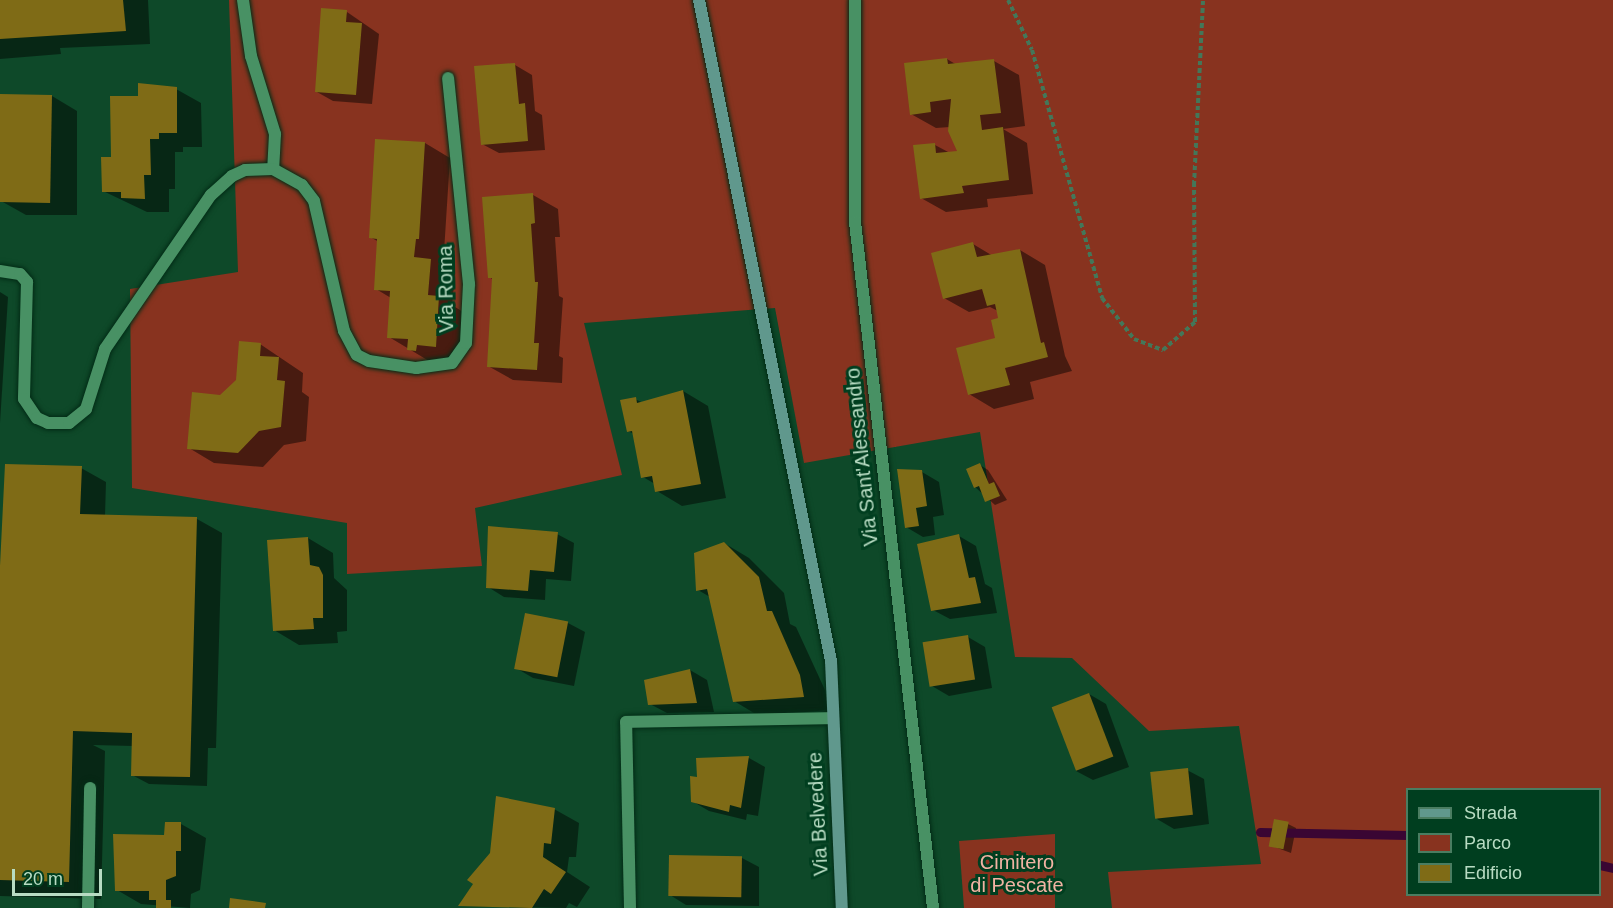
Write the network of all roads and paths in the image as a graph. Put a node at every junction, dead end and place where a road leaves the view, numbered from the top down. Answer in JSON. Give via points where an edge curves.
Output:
{"nodes":[{"id":1,"x":243,"y":0,"type":"edge"},
{"id":2,"x":699,"y":0,"type":"edge"},
{"id":3,"x":855,"y":0,"type":"edge"},
{"id":4,"x":1008,"y":0,"type":"edge"},
{"id":5,"x":1203,"y":0,"type":"edge"},
{"id":6,"x":448,"y":78,"type":"dead end"},
{"id":7,"x":273,"y":170,"type":"junction"},
{"id":8,"x":0,"y":271,"type":"edge"},
{"id":9,"x":832,"y":718,"type":"junction"},
{"id":10,"x":90,"y":788,"type":"dead end"},
{"id":11,"x":88,"y":908,"type":"edge"},
{"id":12,"x":630,"y":908,"type":"edge"},
{"id":13,"x":842,"y":908,"type":"edge"},
{"id":14,"x":933,"y":908,"type":"edge"}],
"edges":[{"from":1,"to":7,"type":"street","via":[[251,56],[274,134]]},
{"from":2,"to":9,"type":"main road","name":"Via Belvedere","via":[[831,661]]},
{"from":3,"to":14,"type":"street","name":"Via Sant'Alessandro","via":[[855,222]]},
{"from":4,"to":5,"type":"path","via":[[1032,50],[1102,298],[1134,339],[1163,350],[1196,322],[1194,185]]},
{"from":6,"to":7,"type":"street","name":"Via Roma","via":[[469,284],[466,343],[452,363],[416,368],[369,361],[357,355],[344,332],[314,201],[302,185]]},
{"from":7,"to":8,"type":"street","name":"Via Roma","via":[[245,170],[211,195],[105,349],[86,409],[69,423],[48,423],[37,418],[24,399],[27,282],[21,274]]},
{"from":9,"to":12,"type":"street","via":[[626,722]]},
{"from":9,"to":13,"type":"main road","name":"Via Belvedere"},
{"from":10,"to":11,"type":"street"}]}
